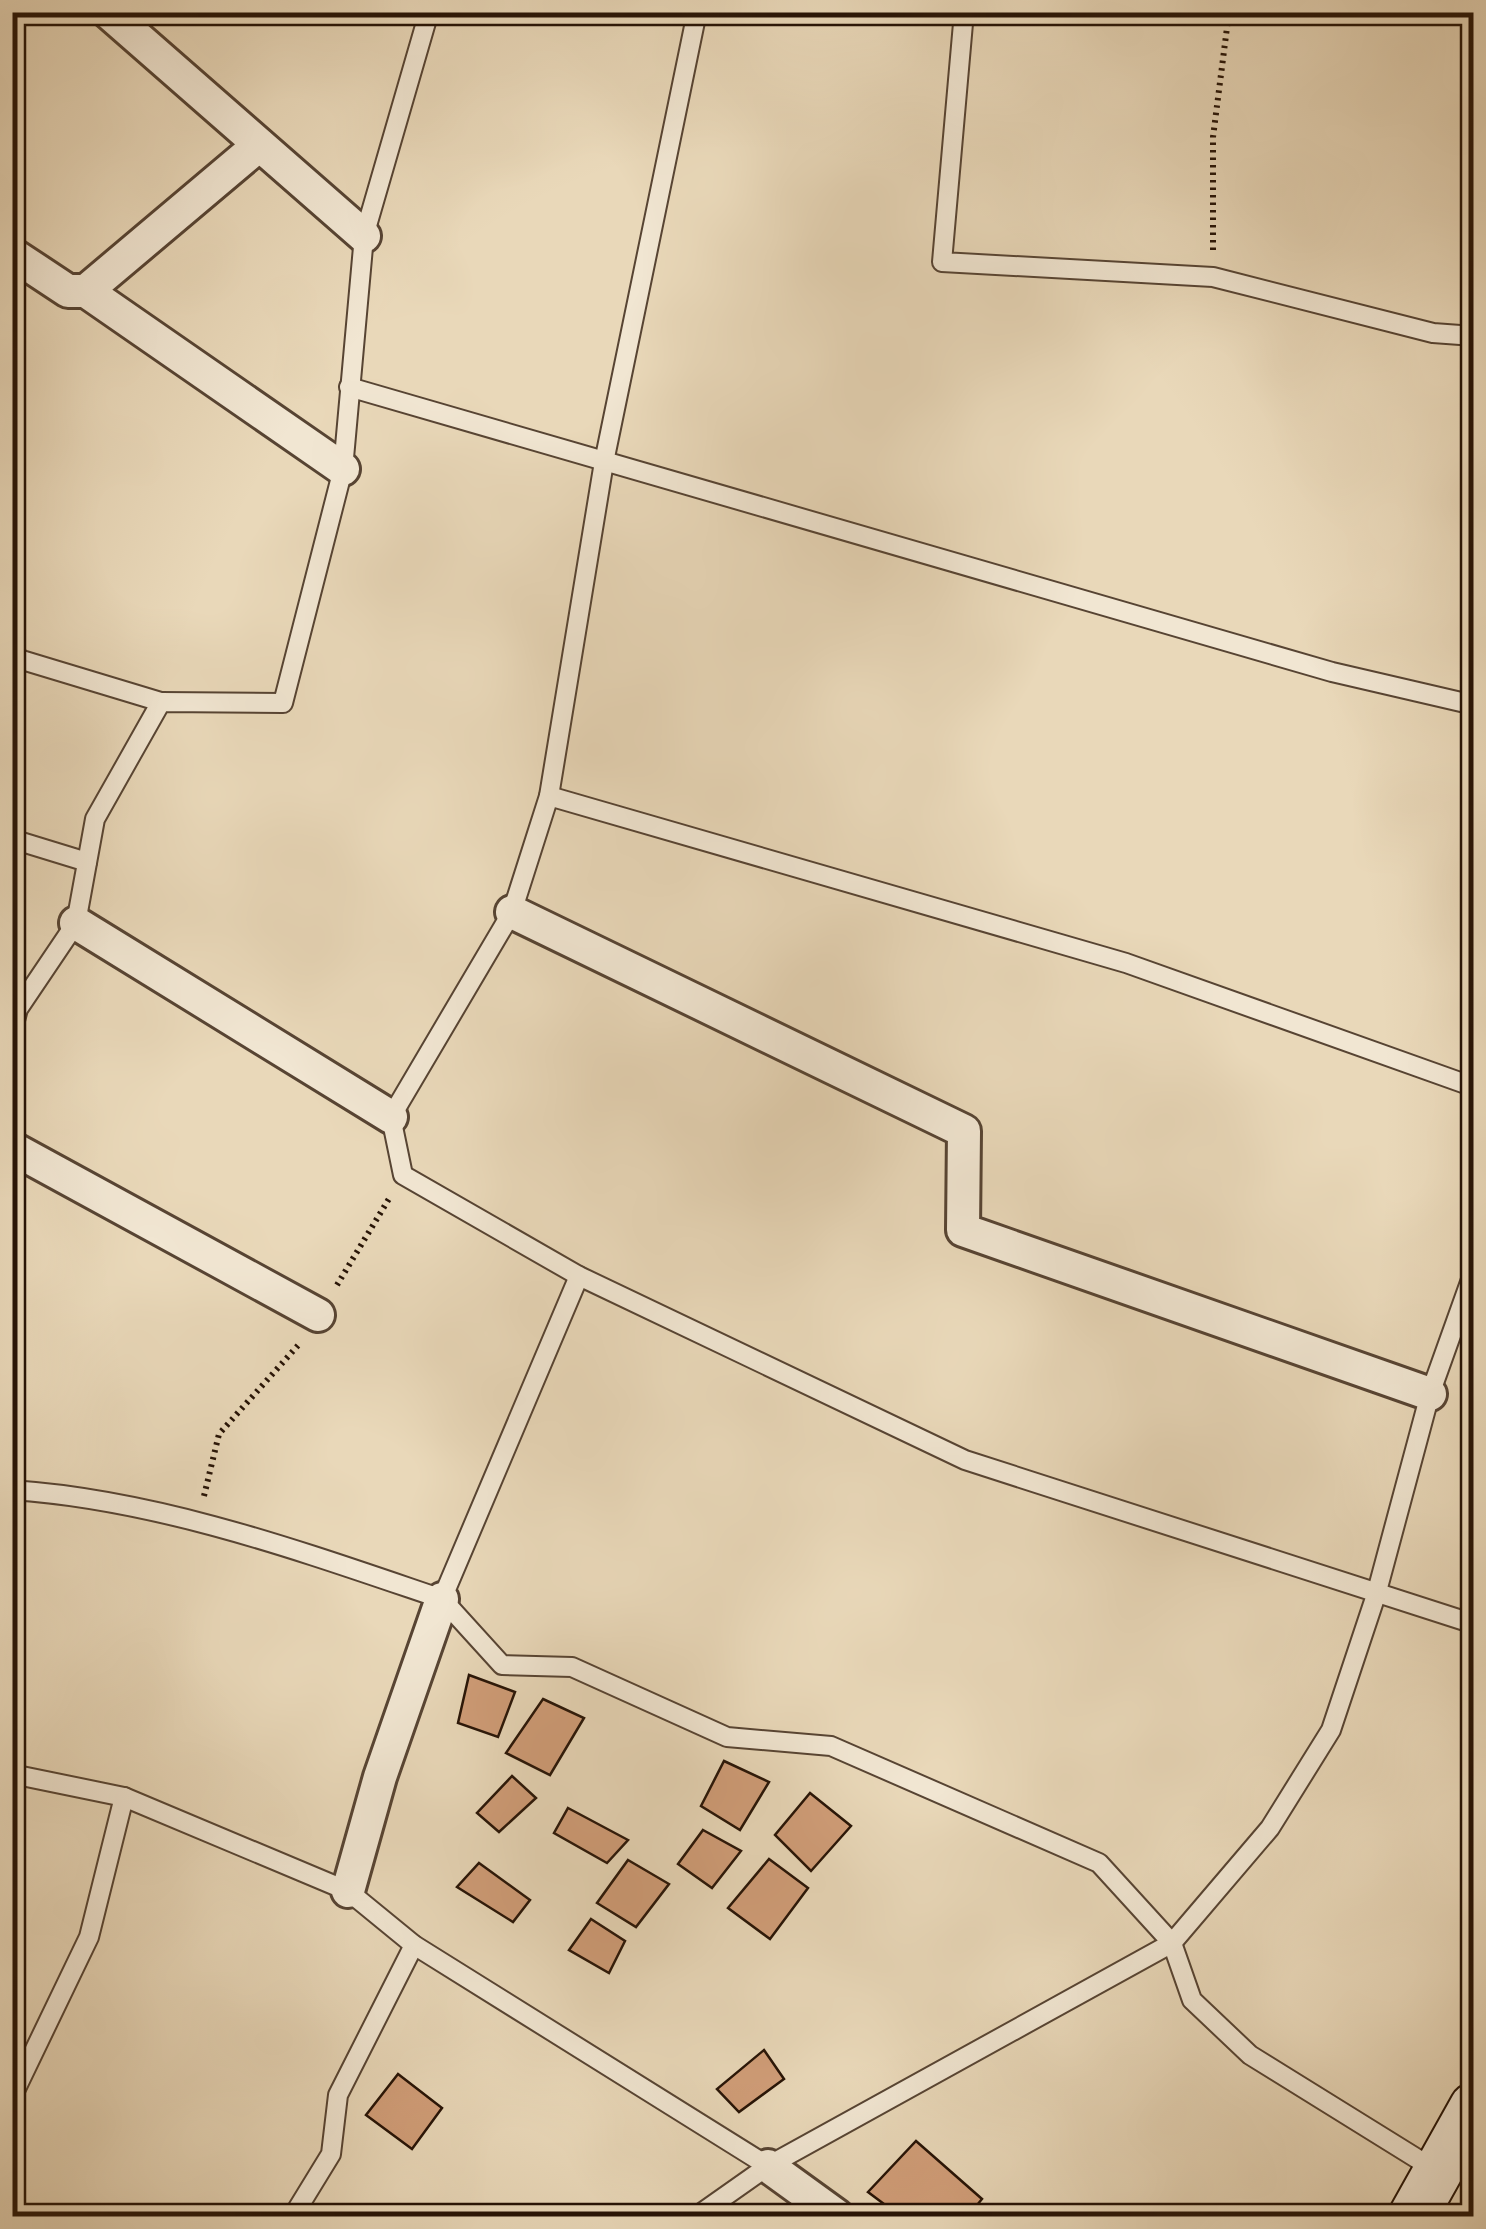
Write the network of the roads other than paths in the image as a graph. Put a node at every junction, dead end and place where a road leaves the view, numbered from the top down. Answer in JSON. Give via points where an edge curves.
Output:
{"nodes":[{"id":1,"x":108,"y":12,"type":"edge"},
{"id":2,"x":429,"y":12,"type":"edge"},
{"id":3,"x":697,"y":12,"type":"edge"},
{"id":4,"x":964,"y":12,"type":"edge"},
{"id":5,"x":259,"y":145,"type":"junction"},
{"id":6,"x":364,"y":236,"type":"junction"},
{"id":7,"x":12,"y":254,"type":"edge"},
{"id":8,"x":86,"y":290,"type":"junction"},
{"id":9,"x":1474,"y":336,"type":"edge"},
{"id":10,"x":349,"y":386,"type":"junction"},
{"id":11,"x":604,"y":462,"type":"junction"},
{"id":12,"x":343,"y":469,"type":"junction"},
{"id":13,"x":12,"y":653,"type":"edge"},
{"id":14,"x":161,"y":702,"type":"junction"},
{"id":15,"x":1474,"y":705,"type":"edge"},
{"id":16,"x":549,"y":796,"type":"junction"},
{"id":17,"x":12,"y":840,"type":"edge"},
{"id":18,"x":87,"y":862,"type":"junction"},
{"id":19,"x":512,"y":912,"type":"junction"},
{"id":20,"x":76,"y":923,"type":"junction"},
{"id":21,"x":12,"y":1032,"type":"edge"},
{"id":22,"x":1474,"y":1087,"type":"edge"},
{"id":23,"x":392,"y":1117,"type":"junction"},
{"id":24,"x":12,"y":1148,"type":"edge"},
{"id":25,"x":1474,"y":1271,"type":"edge"},
{"id":26,"x":579,"y":1276,"type":"junction"},
{"id":27,"x":318,"y":1315,"type":"dead end"},
{"id":28,"x":1430,"y":1394,"type":"junction"},
{"id":29,"x":12,"y":1490,"type":"edge"},
{"id":30,"x":1376,"y":1595,"type":"junction"},
{"id":31,"x":442,"y":1600,"type":"junction"},
{"id":32,"x":1474,"y":1624,"type":"edge"},
{"id":33,"x":12,"y":1774,"type":"edge"},
{"id":34,"x":124,"y":1798,"type":"junction"},
{"id":35,"x":348,"y":1891,"type":"junction"},
{"id":36,"x":1172,"y":1943,"type":"junction"},
{"id":37,"x":414,"y":1945,"type":"junction"},
{"id":38,"x":12,"y":2097,"type":"edge"},
{"id":39,"x":1474,"y":2107,"type":"edge"},
{"id":40,"x":768,"y":2166,"type":"junction"},
{"id":41,"x":1439,"y":2172,"type":"junction"},
{"id":42,"x":293,"y":2216,"type":"edge"},
{"id":43,"x":697,"y":2216,"type":"edge"},
{"id":44,"x":836,"y":2216,"type":"edge"},
{"id":45,"x":1413,"y":2216,"type":"edge"}],
"edges":[{"from":1,"to":5,"type":"street"},
{"from":2,"to":6,"type":"lane"},
{"from":3,"to":11,"type":"lane"},
{"from":4,"to":9,"type":"lane","via":[[942,262],[1213,276],[1432,333]]},
{"from":5,"to":6,"type":"street"},
{"from":5,"to":8,"type":"street"},
{"from":6,"to":10,"type":"lane"},
{"from":7,"to":8,"type":"street","via":[[68,291]]},
{"from":8,"to":12,"type":"street"},
{"from":10,"to":11,"type":"lane"},
{"from":10,"to":12,"type":"lane"},
{"from":11,"to":15,"type":"lane","via":[[1332,672]]},
{"from":11,"to":16,"type":"lane"},
{"from":12,"to":14,"type":"lane","via":[[283,702]]},
{"from":13,"to":14,"type":"lane"},
{"from":14,"to":18,"type":"lane","via":[[94,819]]},
{"from":16,"to":19,"type":"lane"},
{"from":16,"to":22,"type":"lane","via":[[1126,962]]},
{"from":17,"to":18,"type":"lane"},
{"from":18,"to":20,"type":"lane"},
{"from":19,"to":23,"type":"lane"},
{"from":19,"to":28,"type":"street","via":[[964,1131],[963,1230]]},
{"from":20,"to":21,"type":"lane","via":[[18,1008]]},
{"from":20,"to":23,"type":"street"},
{"from":23,"to":26,"type":"lane","via":[[403,1175]]},
{"from":24,"to":27,"type":"street"},
{"from":25,"to":28,"type":"lane"},
{"from":26,"to":30,"type":"lane","via":[[966,1460]]},
{"from":26,"to":31,"type":"lane"},
{"from":28,"to":30,"type":"lane"},
{"from":29,"to":31,"type":"lane","via":[[69,1494],[198,1522]]},
{"from":30,"to":32,"type":"lane"},
{"from":30,"to":36,"type":"lane","via":[[1331,1730],[1270,1828]]},
{"from":31,"to":35,"type":"street"},
{"from":31,"to":36,"type":"lane","via":[[502,1665],[572,1667],[726,1737],[832,1746],[1098,1863]]},
{"from":33,"to":34,"type":"lane"},
{"from":34,"to":35,"type":"lane"},
{"from":34,"to":38,"type":"lane","via":[[89,1937]]},
{"from":35,"to":37,"type":"lane"},
{"from":36,"to":40,"type":"lane"},
{"from":36,"to":41,"type":"lane","via":[[1192,2000],[1250,2055]]},
{"from":37,"to":40,"type":"lane"},
{"from":37,"to":42,"type":"lane","via":[[338,2095],[331,2154]]},
{"from":39,"to":41,"type":"main road"},
{"from":40,"to":43,"type":"lane"},
{"from":40,"to":44,"type":"street"},
{"from":41,"to":45,"type":"main road"}]}
